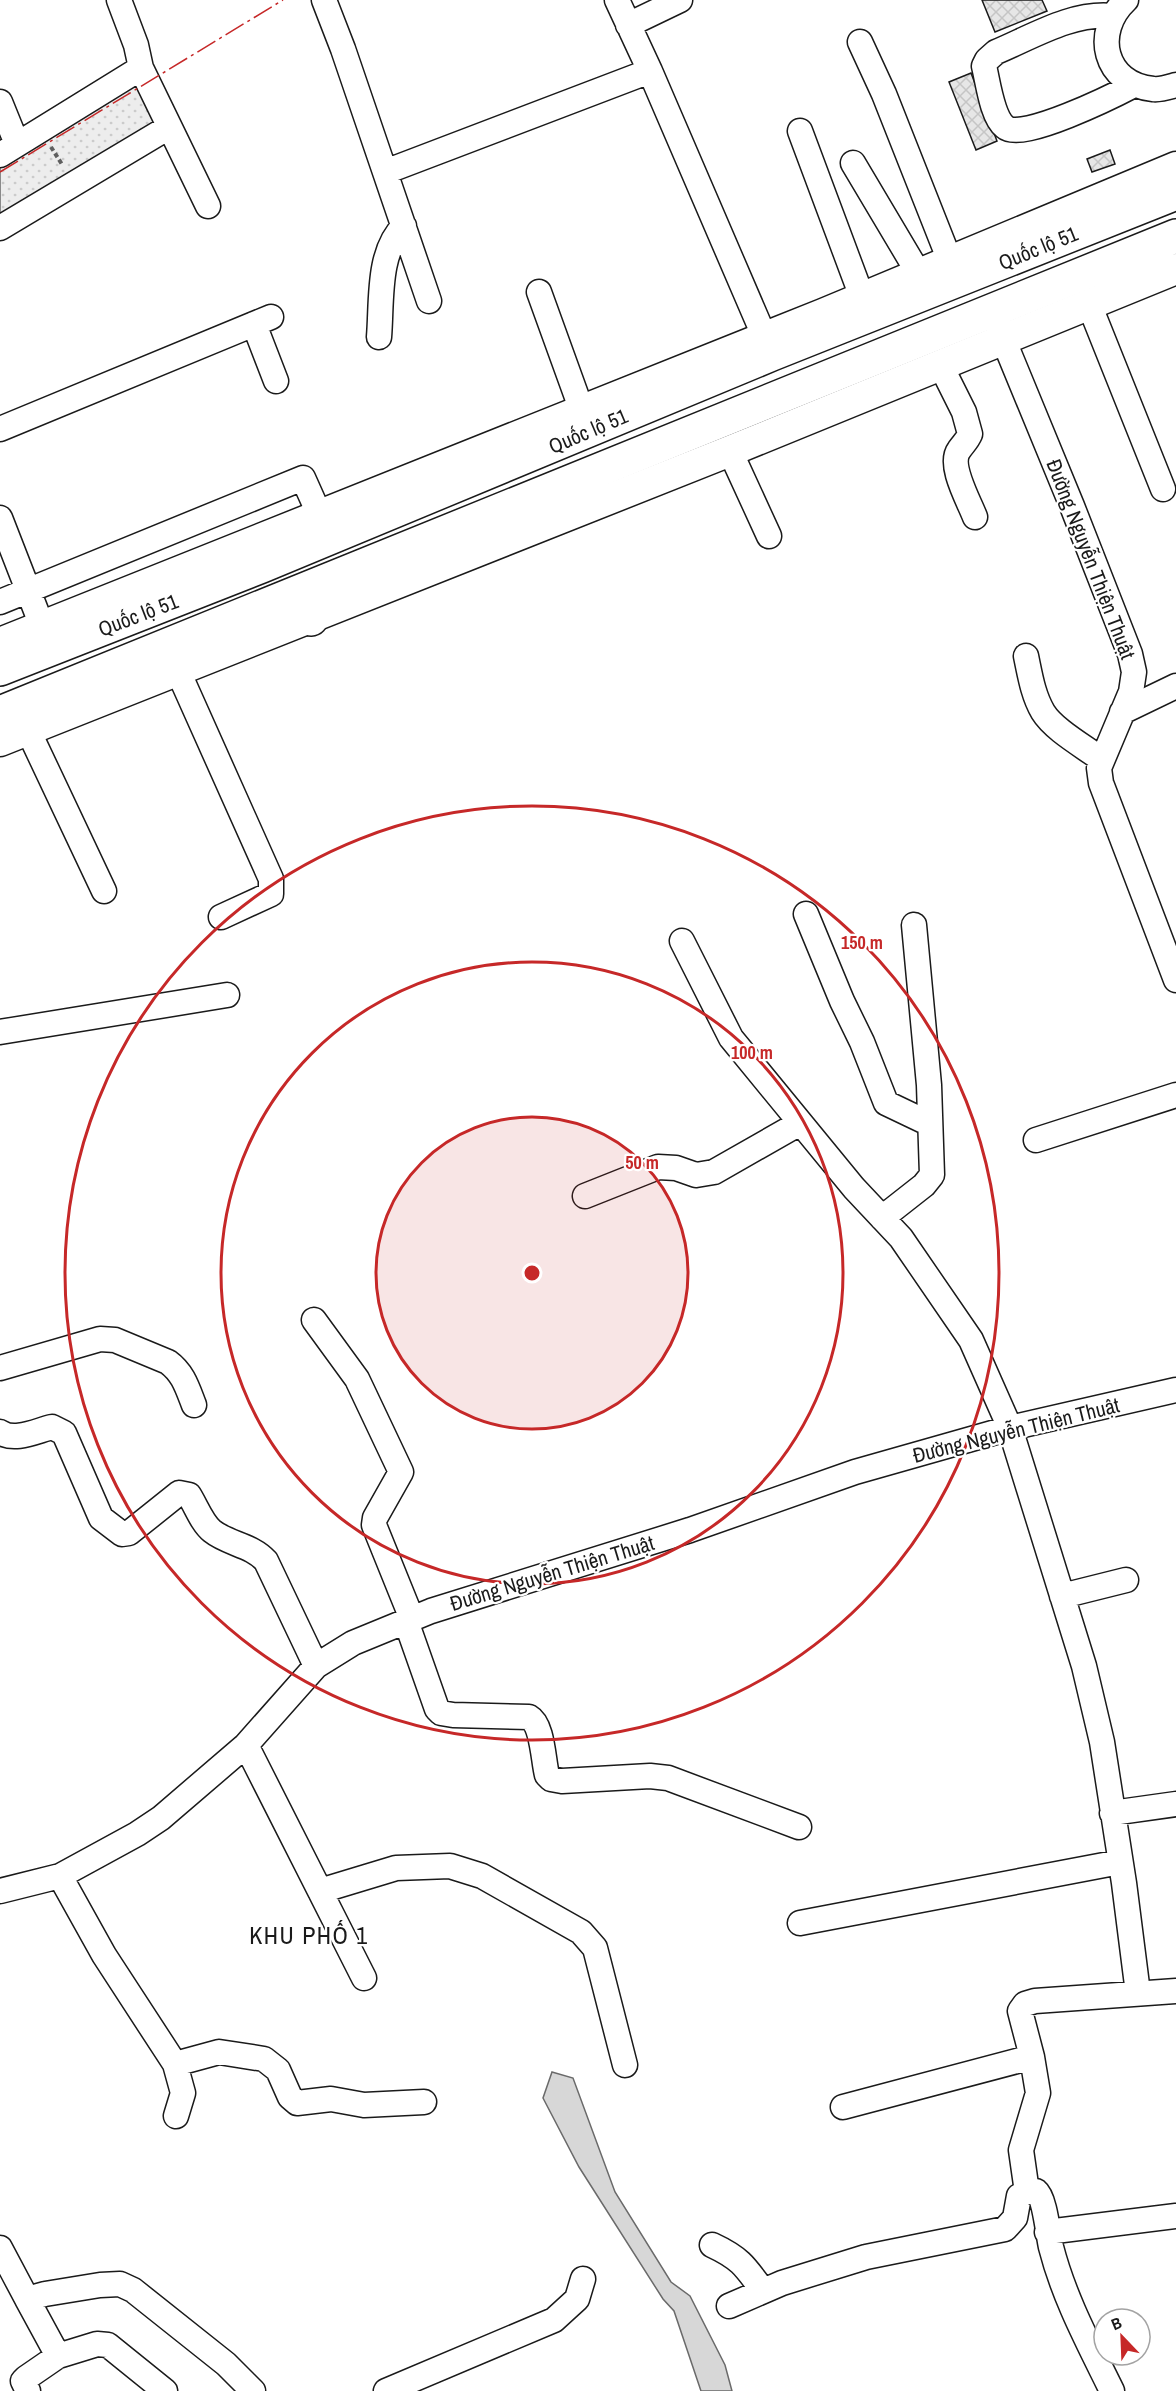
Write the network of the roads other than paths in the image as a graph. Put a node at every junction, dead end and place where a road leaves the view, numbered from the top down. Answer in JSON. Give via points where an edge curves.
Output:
{"nodes":[{"id":1,"x":119,"y":0,"type":"edge"},
{"id":2,"x":324,"y":0,"type":"edge"},
{"id":3,"x":616,"y":0,"type":"edge"},
{"id":4,"x":680,"y":0,"type":"edge"},
{"id":5,"x":1119,"y":8,"type":"edge"},
{"id":6,"x":628,"y":25,"type":"junction"},
{"id":7,"x":860,"y":42,"type":"dead end"},
{"id":8,"x":141,"y":68,"type":"junction"},
{"id":9,"x":650,"y":71,"type":"junction"},
{"id":10,"x":1134,"y":85,"type":"junction"},
{"id":11,"x":1176,"y":85,"type":"edge"},
{"id":12,"x":0,"y":102,"type":"edge"},
{"id":13,"x":169,"y":127,"type":"junction"},
{"id":14,"x":800,"y":131,"type":"dead end"},
{"id":15,"x":9,"y":149,"type":"edge"},
{"id":16,"x":853,"y":163,"type":"dead end"},
{"id":17,"x":1176,"y":167,"type":"edge"},
{"id":18,"x":385,"y":172,"type":"junction"},
{"id":19,"x":1176,"y":193,"type":"edge"},
{"id":20,"x":208,"y":206,"type":"dead end"},
{"id":21,"x":404,"y":226,"type":"junction"},
{"id":22,"x":0,"y":228,"type":"edge"},
{"id":23,"x":950,"y":261,"type":"junction"},
{"id":24,"x":1170,"y":262,"type":"edge"},
{"id":25,"x":919,"y":274,"type":"junction"},
{"id":26,"x":539,"y":292,"type":"dead end"},
{"id":27,"x":862,"y":297,"type":"junction"},
{"id":28,"x":429,"y":301,"type":"dead end"},
{"id":29,"x":1089,"y":304,"type":"junction"},
{"id":30,"x":991,"y":310,"type":"junction"},
{"id":31,"x":379,"y":337,"type":"dead end"},
{"id":32,"x":1004,"y":339,"type":"junction"},
{"id":33,"x":769,"y":345,"type":"junction"},
{"id":34,"x":941,"y":366,"type":"junction"},
{"id":35,"x":276,"y":381,"type":"dead end"},
{"id":36,"x":582,"y":411,"type":"junction"},
{"id":37,"x":0,"y":429,"type":"edge"},
{"id":38,"x":730,"y":452,"type":"junction"},
{"id":39,"x":1163,"y":489,"type":"dead end"},
{"id":40,"x":320,"y":516,"type":"junction"},
{"id":41,"x":975,"y":517,"type":"dead end"},
{"id":42,"x":0,"y":518,"type":"edge"},
{"id":43,"x":769,"y":536,"type":"dead end"},
{"id":44,"x":28,"y":590,"type":"junction"},
{"id":45,"x":0,"y":602,"type":"edge"},
{"id":46,"x":305,"y":606,"type":"junction"},
{"id":47,"x":42,"y":626,"type":"junction"},
{"id":48,"x":0,"y":643,"type":"edge"},
{"id":49,"x":1026,"y":656,"type":"dead end"},
{"id":50,"x":0,"y":669,"type":"edge"},
{"id":51,"x":178,"y":671,"type":"junction"},
{"id":52,"x":1176,"y":686,"type":"edge"},
{"id":53,"x":1122,"y":712,"type":"junction"},
{"id":54,"x":0,"y":713,"type":"edge"},
{"id":55,"x":28,"y":730,"type":"junction"},
{"id":56,"x":0,"y":741,"type":"edge"},
{"id":57,"x":1102,"y":760,"type":"junction"},
{"id":58,"x":104,"y":891,"type":"dead end"},
{"id":59,"x":806,"y":914,"type":"dead end"},
{"id":60,"x":221,"y":917,"type":"dead end"},
{"id":61,"x":914,"y":925,"type":"dead end"},
{"id":62,"x":682,"y":941,"type":"dead end"},
{"id":63,"x":1176,"y":980,"type":"edge"},
{"id":64,"x":227,"y":995,"type":"dead end"},
{"id":65,"x":0,"y":1032,"type":"edge"},
{"id":66,"x":1176,"y":1095,"type":"edge"},
{"id":67,"x":800,"y":1123,"type":"junction"},
{"id":68,"x":930,"y":1124,"type":"junction"},
{"id":69,"x":1036,"y":1140,"type":"dead end"},
{"id":70,"x":585,"y":1196,"type":"dead end"},
{"id":71,"x":882,"y":1218,"type":"junction"},
{"id":72,"x":314,"y":1320,"type":"dead end"},
{"id":73,"x":0,"y":1368,"type":"edge"},
{"id":74,"x":1176,"y":1390,"type":"edge"},
{"id":75,"x":194,"y":1405,"type":"dead end"},
{"id":76,"x":1010,"y":1428,"type":"junction"},
{"id":77,"x":0,"y":1432,"type":"edge"},
{"id":78,"x":1126,"y":1580,"type":"dead end"},
{"id":79,"x":1062,"y":1596,"type":"junction"},
{"id":80,"x":409,"y":1620,"type":"junction"},
{"id":81,"x":316,"y":1666,"type":"junction"},
{"id":82,"x":246,"y":1745,"type":"junction"},
{"id":83,"x":1176,"y":1804,"type":"edge"},
{"id":84,"x":1113,"y":1813,"type":"junction"},
{"id":85,"x":798,"y":1827,"type":"dead end"},
{"id":86,"x":1120,"y":1862,"type":"junction"},
{"id":87,"x":60,"y":1876,"type":"junction"},
{"id":88,"x":0,"y":1891,"type":"edge"},
{"id":89,"x":320,"y":1891,"type":"junction"},
{"id":90,"x":800,"y":1923,"type":"dead end"},
{"id":91,"x":364,"y":1978,"type":"dead end"},
{"id":92,"x":1176,"y":1991,"type":"edge"},
{"id":93,"x":1138,"y":1993,"type":"junction"},
{"id":94,"x":1032,"y":2057,"type":"junction"},
{"id":95,"x":175,"y":2064,"type":"junction"},
{"id":96,"x":625,"y":2065,"type":"dead end"},
{"id":97,"x":423,"y":2102,"type":"dead end"},
{"id":98,"x":843,"y":2107,"type":"dead end"},
{"id":99,"x":176,"y":2116,"type":"dead end"},
{"id":100,"x":1027,"y":2192,"type":"junction"},
{"id":101,"x":1176,"y":2216,"type":"edge"},
{"id":102,"x":1047,"y":2232,"type":"junction"},
{"id":103,"x":712,"y":2245,"type":"dead end"},
{"id":104,"x":0,"y":2248,"type":"edge"},
{"id":105,"x":583,"y":2279,"type":"dead end"},
{"id":106,"x":763,"y":2291,"type":"junction"},
{"id":107,"x":27,"y":2299,"type":"junction"},
{"id":108,"x":729,"y":2306,"type":"dead end"},
{"id":109,"x":58,"y":2356,"type":"junction"},
{"id":110,"x":28,"y":2391,"type":"edge"},
{"id":111,"x":165,"y":2391,"type":"edge"},
{"id":112,"x":254,"y":2391,"type":"edge"},
{"id":113,"x":386,"y":2391,"type":"edge"},
{"id":114,"x":1112,"y":2391,"type":"edge"}],
"edges":[{"from":1,"to":8,"type":"street"},
{"from":2,"to":18,"type":"street"},
{"from":3,"to":6,"type":"street"},
{"from":4,"to":6,"type":"street"},
{"from":5,"to":10,"type":"street","via":[[1106,31],[1107,53],[1117,72]]},
{"from":5,"to":10,"type":"street","via":[[1072,20],[996,52],[984,66],[995,112],[1005,128],[1015,131],[1031,129]]},
{"from":6,"to":9,"type":"street"},
{"from":7,"to":23,"type":"street"},
{"from":8,"to":13,"type":"street"},
{"from":8,"to":15,"type":"street"},
{"from":9,"to":18,"type":"street"},
{"from":9,"to":33,"type":"street"},
{"from":10,"to":11,"type":"street","via":[[1155,90]]},
{"from":12,"to":15,"type":"street"},
{"from":13,"to":20,"type":"street"},
{"from":13,"to":22,"type":"street"},
{"from":14,"to":27,"type":"street"},
{"from":16,"to":25,"type":"street"},
{"from":17,"to":23,"type":"main road","name":"Quốc lộ 51"},
{"from":18,"to":21,"type":"street"},
{"from":19,"to":33,"type":"highway","name":"Quốc lộ 51"},
{"from":21,"to":28,"type":"street"},
{"from":21,"to":31,"type":"street","via":[[395,234],[384,268]]},
{"from":23,"to":25,"type":"main road","name":"Quốc lộ 51"},
{"from":24,"to":29,"type":"main road","name":"Quốc lộ 51"},
{"from":24,"to":30,"type":"highway","name":"Quốc lộ 51"},
{"from":25,"to":27,"type":"main road","name":"Quốc lộ 51"},
{"from":26,"to":36,"type":"street"},
{"from":27,"to":33,"type":"main road","name":"Quốc lộ 51"},
{"from":29,"to":32,"type":"main road","name":"Quốc lộ 51"},
{"from":29,"to":39,"type":"street"},
{"from":30,"to":32,"type":"street","name":"Đường Nguyễn Thiện Thuật"},
{"from":30,"to":46,"type":"highway","name":"Quốc lộ 51"},
{"from":32,"to":34,"type":"main road","name":"Quốc lộ 51"},
{"from":32,"to":53,"type":"street","name":"Đường Nguyễn Thiện Thuật","via":[[1130,654],[1134,672]]},
{"from":33,"to":36,"type":"main road","name":"Quốc lộ 51"},
{"from":33,"to":50,"type":"highway","name":"Quốc lộ 51","via":[[339,535]]},
{"from":34,"to":38,"type":"main road","name":"Quốc lộ 51"},
{"from":34,"to":41,"type":"street","via":[[964,412],[970,434],[958,450],[954,465]]},
{"from":35,"to":37,"type":"street","via":[[263,320]]},
{"from":36,"to":40,"type":"main road","name":"Quốc lộ 51"},
{"from":38,"to":43,"type":"street"},
{"from":38,"to":46,"type":"main road","name":"Quốc lộ 51"},
{"from":40,"to":44,"type":"street","via":[[303,478]]},
{"from":40,"to":47,"type":"main road","name":"Quốc lộ 51"},
{"from":42,"to":44,"type":"street"},
{"from":44,"to":45,"type":"street"},
{"from":44,"to":47,"type":"street"},
{"from":46,"to":51,"type":"main road","name":"Quốc lộ 51"},
{"from":46,"to":54,"type":"highway","name":"Quốc lộ 51"},
{"from":47,"to":48,"type":"main road","name":"Quốc lộ 51"},
{"from":49,"to":57,"type":"street","via":[[1044,713]]},
{"from":51,"to":55,"type":"main road","name":"Quốc lộ 51"},
{"from":51,"to":60,"type":"street","via":[[271,879],[271,894]]},
{"from":52,"to":53,"type":"street"},
{"from":53,"to":57,"type":"street","name":"Đường Nguyễn Thiện Thuật"},
{"from":55,"to":56,"type":"main road","name":"Quốc lộ 51"},
{"from":55,"to":58,"type":"street"},
{"from":57,"to":63,"type":"street","name":"Đường Nguyễn Thiện Thuật","via":[[1099,768],[1106,800]]},
{"from":59,"to":68,"type":"street","via":[[886,1103]]},
{"from":61,"to":68,"type":"street"},
{"from":62,"to":67,"type":"street","via":[[731,1038]]},
{"from":64,"to":65,"type":"street"},
{"from":66,"to":69,"type":"street"},
{"from":67,"to":70,"type":"street","via":[[714,1172],[696,1175],[658,1167]]},
{"from":67,"to":71,"type":"street"},
{"from":68,"to":71,"type":"street","via":[[932,1175]]},
{"from":71,"to":76,"type":"street","via":[[901,1238],[971,1340]]},
{"from":72,"to":80,"type":"street","via":[[357,1378],[400,1472],[374,1525]]},
{"from":73,"to":75,"type":"street","via":[[100,1339],[115,1340],[175,1367],[182,1374]]},
{"from":74,"to":76,"type":"street","name":"Đường Nguyễn Thiện Thuật"},
{"from":76,"to":79,"type":"street"},
{"from":76,"to":80,"type":"street","name":"Đường Nguyễn Thiện Thuật","via":[[855,1472],[690,1530]]},
{"from":77,"to":81,"type":"street","via":[[16,1436],[52,1427],[64,1433],[101,1518],[122,1534],[129,1533],[178,1493],[189,1495],[210,1530],[266,1560]]},
{"from":78,"to":79,"type":"street"},
{"from":79,"to":84,"type":"street","via":[[1102,1742]]},
{"from":80,"to":81,"type":"street","name":"Đường Nguyễn Thiện Thuật","via":[[353,1643]]},
{"from":80,"to":85,"type":"street","via":[[437,1710],[453,1715],[535,1720],[551,1779],[668,1778]]},
{"from":81,"to":82,"type":"street","name":"Đường Nguyễn Thiện Thuật"},
{"from":82,"to":87,"type":"street","name":"Đường Nguyễn Thiện Thuật","via":[[161,1818]]},
{"from":82,"to":89,"type":"street"},
{"from":83,"to":84,"type":"street"},
{"from":84,"to":86,"type":"street"},
{"from":86,"to":90,"type":"street"},
{"from":86,"to":93,"type":"street"},
{"from":87,"to":88,"type":"street","name":"Đường Nguyễn Thiện Thuật"},
{"from":87,"to":95,"type":"street","via":[[104,1955]]},
{"from":89,"to":91,"type":"street"},
{"from":89,"to":96,"type":"street","via":[[396,1869],[450,1866],[482,1876],[581,1932],[595,1948]]},
{"from":92,"to":93,"type":"street"},
{"from":93,"to":94,"type":"street","via":[[1025,2004],[1020,2011]]},
{"from":94,"to":98,"type":"street"},
{"from":94,"to":100,"type":"street","via":[[1038,2093],[1021,2150]]},
{"from":95,"to":97,"type":"street","via":[[219,2052],[264,2059],[278,2070],[290,2097],[297,2103],[331,2099],[364,2105]]},
{"from":95,"to":99,"type":"street","via":[[183,2092]]},
{"from":100,"to":102,"type":"street","via":[[1036,2191],[1041,2197]]},
{"from":100,"to":106,"type":"street","via":[[1019,2196],[1015,2218],[1005,2229],[866,2257]]},
{"from":101,"to":102,"type":"street"},
{"from":102,"to":114,"type":"street","via":[[1077,2322]]},
{"from":103,"to":106,"type":"street","via":[[734,2255]]},
{"from":104,"to":107,"type":"street"},
{"from":105,"to":113,"type":"street","via":[[577,2299],[554,2320]]},
{"from":106,"to":108,"type":"street"},
{"from":107,"to":109,"type":"street"},
{"from":107,"to":112,"type":"street","via":[[120,2284],[133,2290],[226,2364]]},
{"from":109,"to":110,"type":"street","via":[[23,2381]]},
{"from":109,"to":111,"type":"street","via":[[94,2344],[108,2345]]}]}
